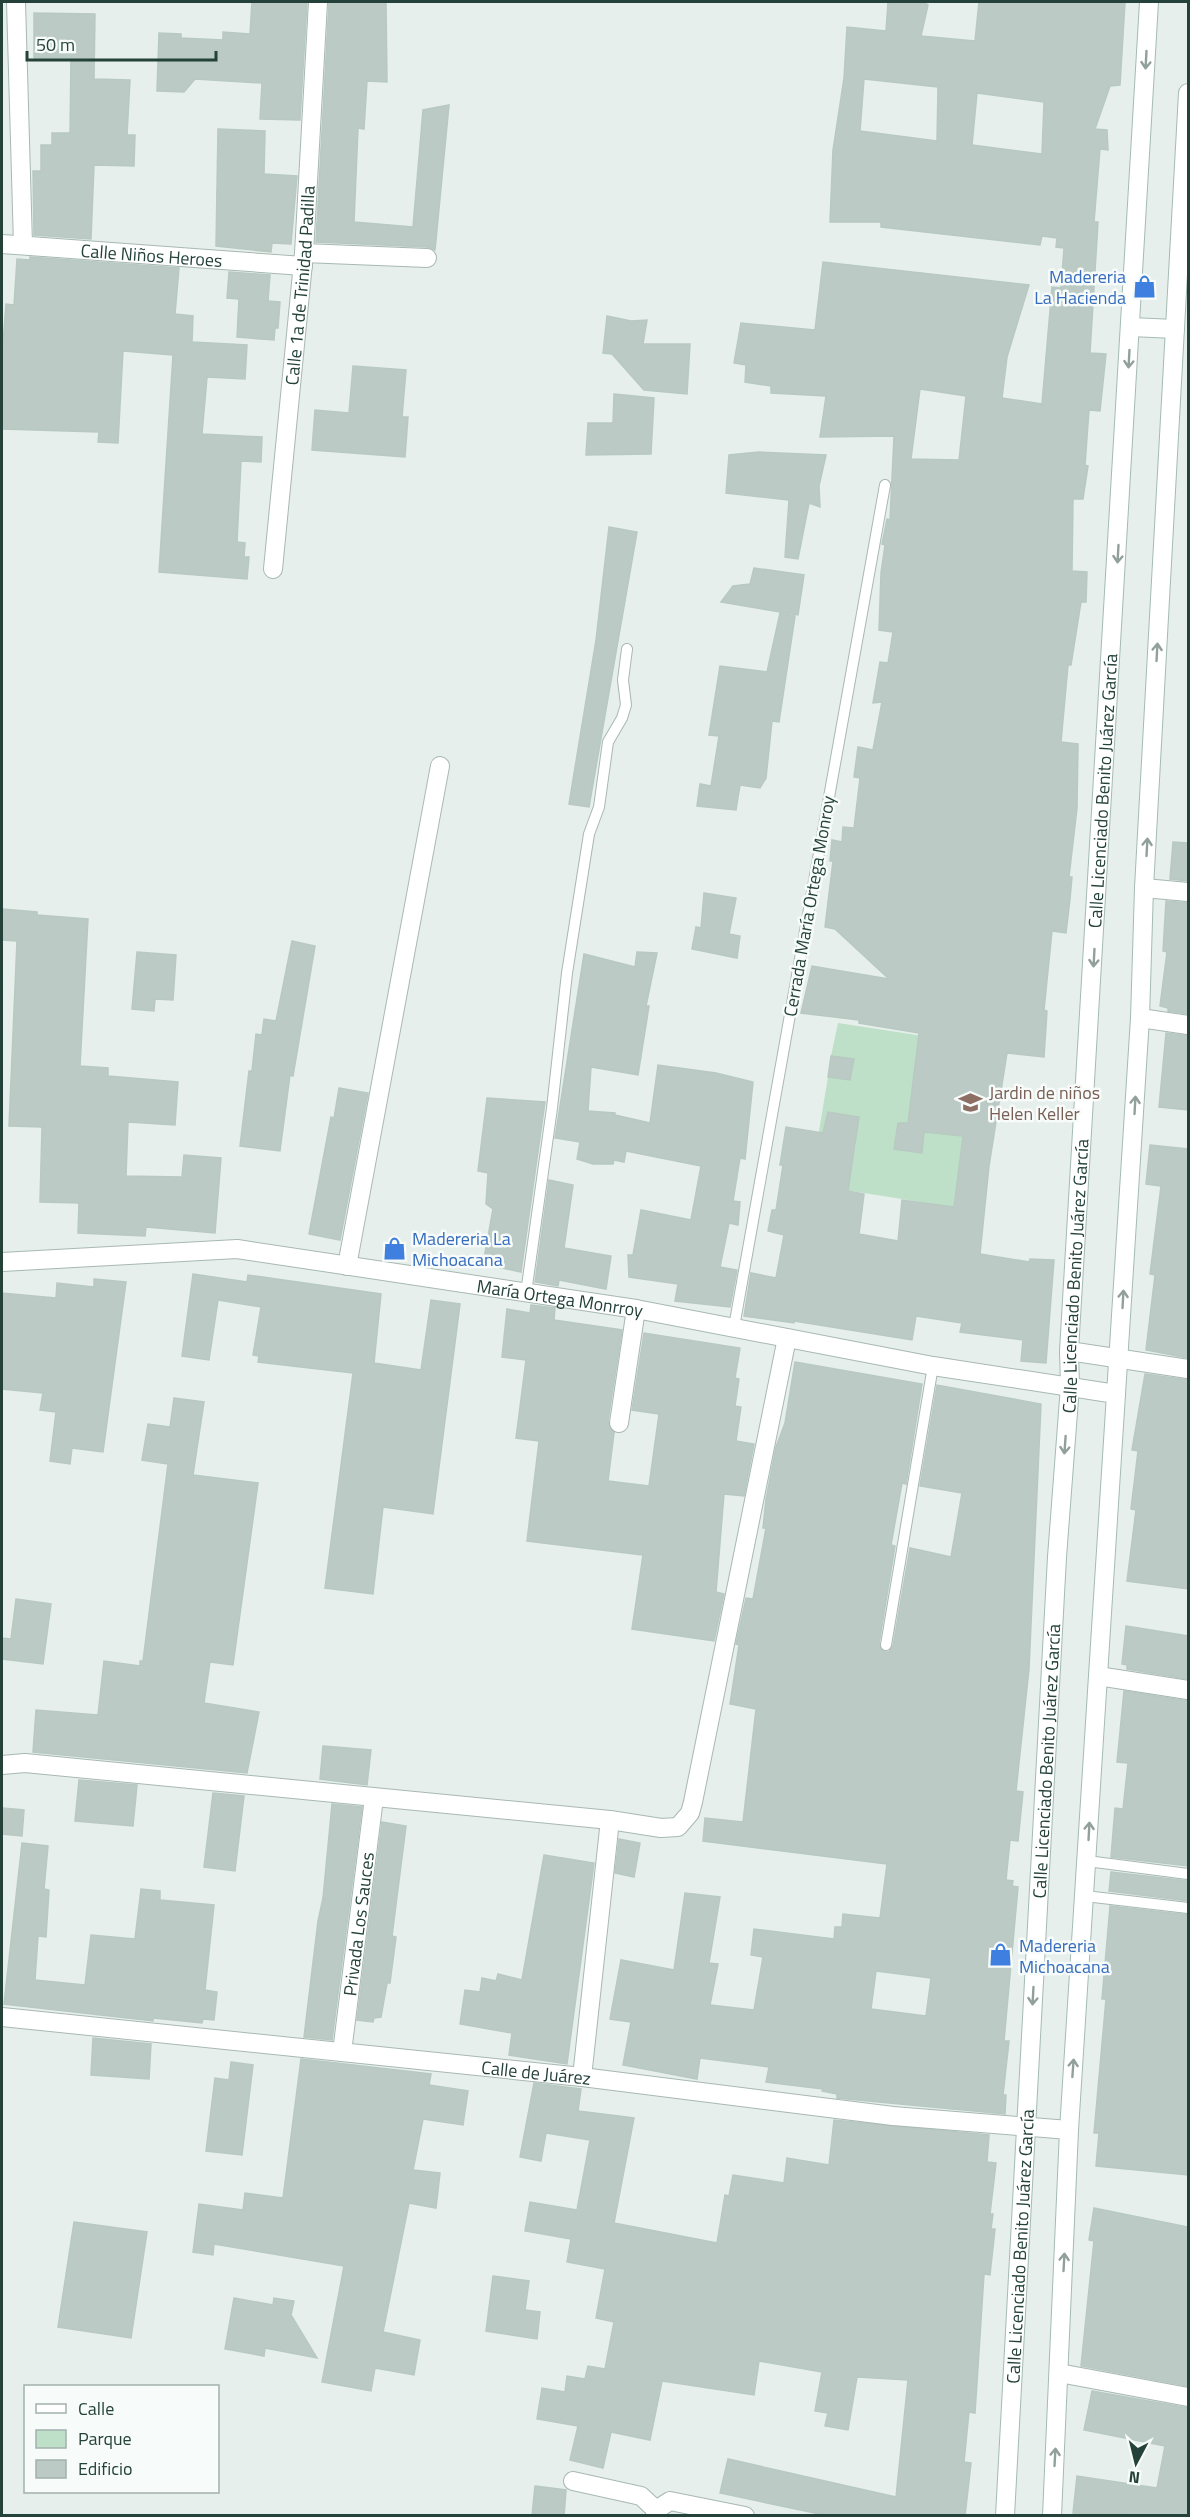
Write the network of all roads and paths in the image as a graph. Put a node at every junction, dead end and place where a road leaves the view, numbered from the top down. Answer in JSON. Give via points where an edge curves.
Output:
{"nodes":[{"id":1,"x":16,"y":2,"type":"edge"},
{"id":2,"x":318,"y":2,"type":"edge"},
{"id":3,"x":1149,"y":2,"type":"edge"},
{"id":4,"x":1188,"y":93,"type":"edge"},
{"id":5,"x":1188,"y":125,"type":"edge"},
{"id":6,"x":2,"y":244,"type":"edge"},
{"id":7,"x":23,"y":245,"type":"junction"},
{"id":8,"x":427,"y":258,"type":"dead end"},
{"id":9,"x":304,"y":260,"type":"junction"},
{"id":10,"x":1131,"y":327,"type":"junction"},
{"id":11,"x":1175,"y":329,"type":"junction"},
{"id":12,"x":885,"y":485,"type":"dead end"},
{"id":13,"x":273,"y":569,"type":"dead end"},
{"id":14,"x":627,"y":649,"type":"dead end"},
{"id":15,"x":440,"y":766,"type":"dead end"},
{"id":16,"x":1144,"y":888,"type":"junction"},
{"id":17,"x":1188,"y":892,"type":"edge"},
{"id":18,"x":1140,"y":1018,"type":"junction"},
{"id":19,"x":1188,"y":1025,"type":"edge"},
{"id":20,"x":2,"y":1262,"type":"edge"},
{"id":21,"x":347,"y":1266,"type":"junction"},
{"id":22,"x":526,"y":1293,"type":"junction"},
{"id":23,"x":636,"y":1310,"type":"junction"},
{"id":24,"x":734,"y":1327,"type":"junction"},
{"id":25,"x":787,"y":1338,"type":"junction"},
{"id":26,"x":1069,"y":1351,"type":"junction"},
{"id":27,"x":1119,"y":1358,"type":"junction"},
{"id":28,"x":933,"y":1366,"type":"junction"},
{"id":29,"x":1188,"y":1369,"type":"edge"},
{"id":30,"x":1070,"y":1386,"type":"junction"},
{"id":31,"x":1116,"y":1394,"type":"junction"},
{"id":32,"x":619,"y":1423,"type":"dead end"},
{"id":33,"x":886,"y":1645,"type":"dead end"},
{"id":34,"x":1098,"y":1676,"type":"junction"},
{"id":35,"x":1188,"y":1690,"type":"edge"},
{"id":36,"x":2,"y":1766,"type":"edge"},
{"id":37,"x":374,"y":1798,"type":"junction"},
{"id":38,"x":610,"y":1820,"type":"junction"},
{"id":39,"x":1087,"y":1861,"type":"junction"},
{"id":40,"x":1188,"y":1874,"type":"edge"},
{"id":41,"x":1085,"y":1896,"type":"junction"},
{"id":42,"x":1188,"y":1908,"type":"edge"},
{"id":43,"x":2,"y":2017,"type":"edge"},
{"id":44,"x":342,"y":2052,"type":"junction"},
{"id":45,"x":582,"y":2077,"type":"junction"},
{"id":46,"x":1027,"y":2126,"type":"junction"},
{"id":47,"x":1069,"y":2130,"type":"junction"},
{"id":48,"x":1059,"y":2373,"type":"junction"},
{"id":49,"x":1188,"y":2397,"type":"edge"},
{"id":50,"x":573,"y":2481,"type":"dead end"},
{"id":51,"x":656,"y":2513,"type":"edge"},
{"id":52,"x":745,"y":2516,"type":"edge"},
{"id":53,"x":1005,"y":2516,"type":"edge"},
{"id":54,"x":1052,"y":2516,"type":"edge"}],
"edges":[{"from":1,"to":7,"type":"street"},
{"from":2,"to":9,"type":"street","name":"Calle 1a de Trinidad Padilla"},
{"from":3,"to":10,"type":"street","name":"Calle Licenciado Benito Juárez García","one_way":true},
{"from":4,"to":5,"type":"street"},
{"from":5,"to":11,"type":"street"},
{"from":6,"to":7,"type":"street","name":"Calle Niños Heroes"},
{"from":7,"to":9,"type":"street","name":"Calle Niños Heroes"},
{"from":8,"to":9,"type":"street","name":"Calle Niños Heroes"},
{"from":9,"to":13,"type":"street","name":"Calle 1a de Trinidad Padilla"},
{"from":10,"to":11,"type":"street"},
{"from":10,"to":26,"type":"street","name":"Calle Licenciado Benito Juárez García","one_way":true},
{"from":16,"to":11,"type":"street","one_way":true},
{"from":12,"to":24,"type":"lane","name":"Cerrada María Ortega Monroy"},
{"from":14,"to":22,"type":"lane","via":[[623,680],[626,705],[608,742],[572,938]]},
{"from":15,"to":21,"type":"street"},
{"from":16,"to":17,"type":"street"},
{"from":16,"to":18,"type":"street"},
{"from":18,"to":19,"type":"street"},
{"from":27,"to":18,"type":"street","one_way":true},
{"from":20,"to":21,"type":"street","name":"María Ortega Monrroy","via":[[237,1249]]},
{"from":21,"to":22,"type":"street","name":"María Ortega Monrroy"},
{"from":22,"to":23,"type":"street","name":"María Ortega Monrroy"},
{"from":23,"to":24,"type":"street","name":"María Ortega Monrroy"},
{"from":23,"to":32,"type":"street"},
{"from":24,"to":25,"type":"street","name":"María Ortega Monrroy"},
{"from":25,"to":28,"type":"street","name":"María Ortega Monrroy"},
{"from":25,"to":38,"type":"street","via":[[690,1813],[678,1827]]},
{"from":26,"to":27,"type":"street"},
{"from":26,"to":30,"type":"street","name":"Calle Licenciado Benito Juárez García"},
{"from":27,"to":29,"type":"street"},
{"from":27,"to":31,"type":"street"},
{"from":28,"to":30,"type":"street","name":"María Ortega Monrroy"},
{"from":28,"to":33,"type":"lane"},
{"from":30,"to":31,"type":"street","name":"María Ortega Monrroy"},
{"from":30,"to":46,"type":"street","name":"Calle Licenciado Benito Juárez García","one_way":true,"via":[[1057,1557]]},
{"from":31,"to":34,"type":"street"},
{"from":34,"to":35,"type":"street"},
{"from":39,"to":34,"type":"street","one_way":true},
{"from":36,"to":37,"type":"street","via":[[25,1763]]},
{"from":37,"to":38,"type":"street"},
{"from":37,"to":44,"type":"street","name":"Privada Los Sauces"},
{"from":38,"to":45,"type":"street"},
{"from":39,"to":40,"type":"lane"},
{"from":39,"to":41,"type":"street"},
{"from":41,"to":42,"type":"lane"},
{"from":47,"to":41,"type":"street","one_way":true},
{"from":43,"to":44,"type":"street","name":"Calle de Juárez"},
{"from":44,"to":45,"type":"street","name":"Calle de Juárez"},
{"from":45,"to":46,"type":"street","name":"Calle de Juárez","via":[[893,2116]]},
{"from":46,"to":47,"type":"street","name":"Calle de Juárez"},
{"from":46,"to":53,"type":"street","name":"Calle Licenciado Benito Juárez García"},
{"from":48,"to":47,"type":"street","one_way":true},
{"from":48,"to":49,"type":"street"},
{"from":54,"to":48,"type":"street","one_way":true},
{"from":50,"to":51,"type":"street","via":[[640,2496]]},
{"from":51,"to":52,"type":"street","via":[[670,2501]]}]}
